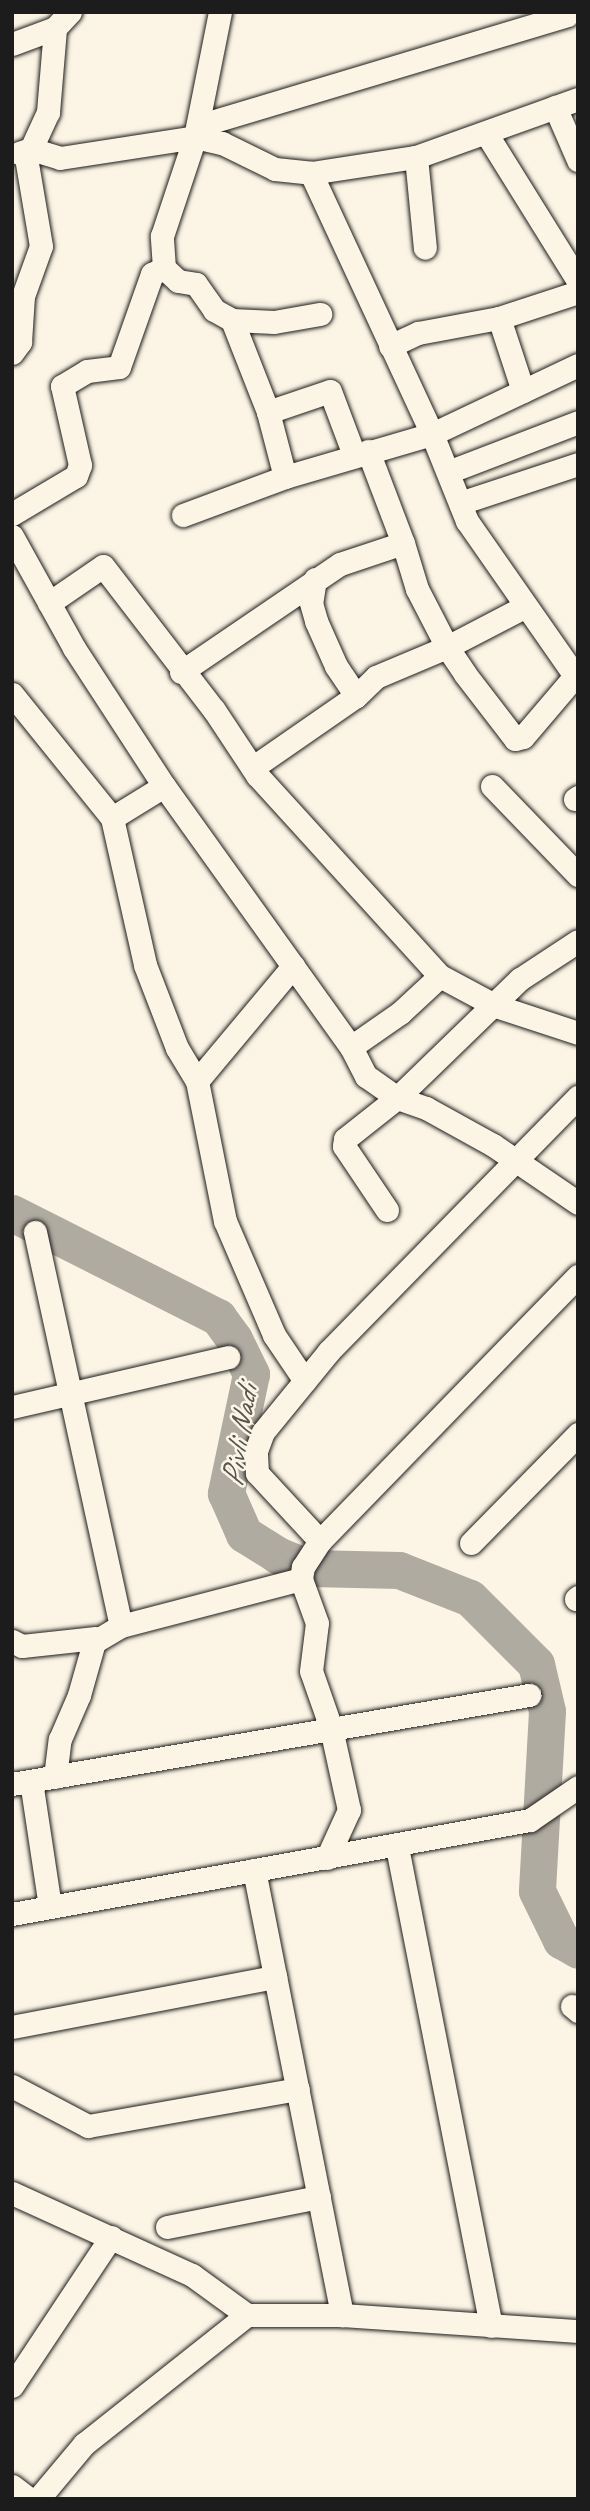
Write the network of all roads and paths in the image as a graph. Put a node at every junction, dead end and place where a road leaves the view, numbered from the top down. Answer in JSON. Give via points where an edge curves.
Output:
{"nodes":[{"id":1,"x":220,"y":12,"type":"edge"},
{"id":2,"x":570,"y":18,"type":"edge"},
{"id":3,"x":62,"y":20,"type":"edge"},
{"id":4,"x":12,"y":44,"type":"edge"},
{"id":5,"x":578,"y":99,"type":"edge"},
{"id":6,"x":555,"y":107,"type":"junction"},
{"id":7,"x":197,"y":132,"type":"junction"},
{"id":8,"x":486,"y":133,"type":"junction"},
{"id":9,"x":23,"y":152,"type":"edge"},
{"id":10,"x":416,"y":157,"type":"junction"},
{"id":11,"x":578,"y":160,"type":"edge"},
{"id":12,"x":311,"y":173,"type":"junction"},
{"id":13,"x":425,"y":248,"type":"dead end"},
{"id":14,"x":164,"y":268,"type":"junction"},
{"id":15,"x":578,"y":281,"type":"edge"},
{"id":16,"x":578,"y":292,"type":"edge"},
{"id":17,"x":320,"y":314,"type":"dead end"},
{"id":18,"x":499,"y":318,"type":"junction"},
{"id":19,"x":232,"y":320,"type":"junction"},
{"id":20,"x":390,"y":346,"type":"junction"},
{"id":21,"x":12,"y":353,"type":"edge"},
{"id":22,"x":578,"y":365,"type":"edge"},
{"id":23,"x":523,"y":391,"type":"junction"},
{"id":24,"x":268,"y":412,"type":"junction"},
{"id":25,"x":578,"y":422,"type":"edge"},
{"id":26,"x":432,"y":433,"type":"junction"},
{"id":27,"x":361,"y":453,"type":"junction"},
{"id":28,"x":578,"y":464,"type":"edge"},
{"id":29,"x":448,"y":472,"type":"junction"},
{"id":30,"x":285,"y":477,"type":"junction"},
{"id":31,"x":460,"y":503,"type":"junction"},
{"id":32,"x":12,"y":514,"type":"edge"},
{"id":33,"x":183,"y":515,"type":"dead end"},
{"id":34,"x":12,"y":536,"type":"edge"},
{"id":35,"x":404,"y":543,"type":"junction"},
{"id":36,"x":315,"y":579,"type":"junction"},
{"id":37,"x":49,"y":603,"type":"junction"},
{"id":38,"x":524,"y":607,"type":"junction"},
{"id":39,"x":447,"y":647,"type":"junction"},
{"id":40,"x":181,"y":672,"type":"junction"},
{"id":41,"x":576,"y":678,"type":"edge"},
{"id":42,"x":12,"y":694,"type":"edge"},
{"id":43,"x":356,"y":696,"type":"junction"},
{"id":44,"x":252,"y":768,"type":"junction"},
{"id":45,"x":164,"y":786,"type":"junction"},
{"id":46,"x":492,"y":786,"type":"dead end"},
{"id":47,"x":112,"y":818,"type":"junction"},
{"id":48,"x":578,"y":875,"type":"edge"},
{"id":49,"x":578,"y":941,"type":"edge"},
{"id":50,"x":293,"y":966,"type":"junction"},
{"id":51,"x":440,"y":976,"type":"junction"},
{"id":52,"x":496,"y":1006,"type":"junction"},
{"id":53,"x":578,"y":1033,"type":"edge"},
{"id":54,"x":351,"y":1046,"type":"junction"},
{"id":55,"x":197,"y":1081,"type":"junction"},
{"id":56,"x":578,"y":1097,"type":"edge"},
{"id":57,"x":397,"y":1098,"type":"junction"},
{"id":58,"x":516,"y":1162,"type":"junction"},
{"id":59,"x":578,"y":1203,"type":"edge"},
{"id":60,"x":387,"y":1210,"type":"dead end"},
{"id":61,"x":35,"y":1232,"type":"dead end"},
{"id":62,"x":578,"y":1276,"type":"edge"},
{"id":63,"x":228,"y":1356,"type":"dead end"},
{"id":64,"x":304,"y":1381,"type":"junction"},
{"id":65,"x":71,"y":1394,"type":"junction"},
{"id":66,"x":12,"y":1407,"type":"edge"},
{"id":67,"x":578,"y":1434,"type":"edge"},
{"id":68,"x":471,"y":1543,"type":"dead end"},
{"id":69,"x":310,"y":1559,"type":"junction"},
{"id":70,"x":121,"y":1626,"type":"junction"},
{"id":71,"x":96,"y":1638,"type":"junction"},
{"id":72,"x":12,"y":1642,"type":"edge"},
{"id":73,"x":529,"y":1695,"type":"dead end"},
{"id":74,"x":331,"y":1728,"type":"junction"},
{"id":75,"x":55,"y":1777,"type":"junction"},
{"id":76,"x":22,"y":1782,"type":"edge"},
{"id":77,"x":572,"y":1792,"type":"edge"},
{"id":78,"x":397,"y":1847,"type":"junction"},
{"id":79,"x":327,"y":1858,"type":"junction"},
{"id":80,"x":254,"y":1870,"type":"junction"},
{"id":81,"x":50,"y":1907,"type":"junction"},
{"id":82,"x":12,"y":1914,"type":"edge"},
{"id":83,"x":275,"y":1978,"type":"junction"},
{"id":84,"x":12,"y":2026,"type":"edge"},
{"id":85,"x":12,"y":2086,"type":"edge"},
{"id":86,"x":298,"y":2090,"type":"junction"},
{"id":87,"x":12,"y":2193,"type":"edge"},
{"id":88,"x":319,"y":2197,"type":"junction"},
{"id":89,"x":167,"y":2227,"type":"dead end"},
{"id":90,"x":111,"y":2237,"type":"junction"},
{"id":91,"x":247,"y":2315,"type":"junction"},
{"id":92,"x":342,"y":2315,"type":"junction"},
{"id":93,"x":491,"y":2326,"type":"junction"},
{"id":94,"x":578,"y":2331,"type":"edge"},
{"id":95,"x":12,"y":2386,"type":"edge"},
{"id":96,"x":12,"y":2486,"type":"edge"},
{"id":97,"x":29,"y":2499,"type":"edge"},
{"id":98,"x":38,"y":2499,"type":"edge"}],
"edges":[{"from":1,"to":7,"type":"street"},
{"from":2,"to":7,"type":"street"},
{"from":3,"to":4,"type":"street"},
{"from":3,"to":9,"type":"street","via":[[48,112]]},
{"from":5,"to":6,"type":"street"},
{"from":6,"to":8,"type":"street"},
{"from":6,"to":11,"type":"street"},
{"from":7,"to":9,"type":"street","via":[[60,158]]},
{"from":7,"to":12,"type":"street","via":[[275,169]]},
{"from":7,"to":14,"type":"street","via":[[162,236]]},
{"from":8,"to":10,"type":"street"},
{"from":8,"to":15,"type":"street"},
{"from":9,"to":21,"type":"street","via":[[41,246],[23,296],[20,342]]},
{"from":10,"to":12,"type":"street"},
{"from":10,"to":13,"type":"street"},
{"from":12,"to":20,"type":"street"},
{"from":14,"to":19,"type":"street","via":[[178,281],[196,284],[214,310]]},
{"from":14,"to":32,"type":"street","via":[[152,274],[119,367],[87,371],[62,386],[80,465],[76,477]]},
{"from":16,"to":18,"type":"street"},
{"from":17,"to":19,"type":"street","via":[[274,322]]},
{"from":18,"to":20,"type":"street","via":[[418,333]]},
{"from":18,"to":23,"type":"street"},
{"from":19,"to":24,"type":"street"},
{"from":20,"to":26,"type":"street"},
{"from":22,"to":23,"type":"street"},
{"from":23,"to":26,"type":"street"},
{"from":24,"to":27,"type":"street","via":[[330,391]]},
{"from":24,"to":30,"type":"street"},
{"from":25,"to":29,"type":"street"},
{"from":26,"to":27,"type":"street"},
{"from":26,"to":29,"type":"street"},
{"from":27,"to":30,"type":"street"},
{"from":27,"to":35,"type":"street"},
{"from":28,"to":31,"type":"street"},
{"from":29,"to":31,"type":"street"},
{"from":30,"to":33,"type":"street"},
{"from":31,"to":38,"type":"street"},
{"from":34,"to":37,"type":"street"},
{"from":35,"to":36,"type":"street","via":[[340,564]]},
{"from":35,"to":39,"type":"street","via":[[417,589]]},
{"from":36,"to":40,"type":"street"},
{"from":36,"to":43,"type":"street","via":[[311,603],[316,621],[335,666]]},
{"from":37,"to":40,"type":"street","via":[[103,566]]},
{"from":37,"to":45,"type":"street"},
{"from":38,"to":39,"type":"street"},
{"from":38,"to":41,"type":"street"},
{"from":39,"to":41,"type":"street","via":[[515,738],[523,737]]},
{"from":39,"to":43,"type":"street","via":[[376,677]]},
{"from":40,"to":44,"type":"street"},
{"from":42,"to":47,"type":"street"},
{"from":43,"to":44,"type":"street"},
{"from":44,"to":51,"type":"street","via":[[305,832]]},
{"from":45,"to":47,"type":"street"},
{"from":45,"to":50,"type":"street"},
{"from":46,"to":48,"type":"street"},
{"from":47,"to":55,"type":"street","via":[[145,965],[177,1048]]},
{"from":49,"to":52,"type":"street","via":[[520,979]]},
{"from":50,"to":54,"type":"street"},
{"from":50,"to":55,"type":"street","via":[[262,1009]]},
{"from":51,"to":52,"type":"street"},
{"from":51,"to":54,"type":"street","via":[[400,1013]]},
{"from":52,"to":53,"type":"street"},
{"from":52,"to":57,"type":"street"},
{"from":54,"to":57,"type":"street","via":[[366,1076]]},
{"from":55,"to":64,"type":"street","via":[[225,1222],[274,1335]]},
{"from":56,"to":58,"type":"street"},
{"from":57,"to":58,"type":"street","via":[[426,1108]]},
{"from":57,"to":60,"type":"street","via":[[344,1142]]},
{"from":58,"to":59,"type":"street"},
{"from":58,"to":64,"type":"street"},
{"from":61,"to":65,"type":"street"},
{"from":62,"to":69,"type":"street"},
{"from":63,"to":65,"type":"street"},
{"from":64,"to":69,"type":"street","via":[[263,1432],[255,1462]]},
{"from":65,"to":66,"type":"street"},
{"from":65,"to":70,"type":"street"},
{"from":67,"to":68,"type":"street"},
{"from":69,"to":70,"type":"street"},
{"from":69,"to":74,"type":"street","via":[[317,1623],[311,1671]]},
{"from":70,"to":71,"type":"street"},
{"from":71,"to":72,"type":"street","via":[[22,1646]]},
{"from":71,"to":75,"type":"street","via":[[60,1740]]},
{"from":73,"to":74,"type":"street"},
{"from":74,"to":75,"type":"street"},
{"from":74,"to":79,"type":"street","via":[[349,1810]]},
{"from":75,"to":76,"type":"street"},
{"from":76,"to":81,"type":"street"},
{"from":77,"to":78,"type":"street","via":[[530,1819]]},
{"from":78,"to":79,"type":"street"},
{"from":78,"to":93,"type":"street"},
{"from":79,"to":80,"type":"street"},
{"from":80,"to":81,"type":"street"},
{"from":80,"to":83,"type":"street"},
{"from":81,"to":82,"type":"street"},
{"from":83,"to":84,"type":"street"},
{"from":83,"to":86,"type":"street"},
{"from":85,"to":86,"type":"street","via":[[88,2126]]},
{"from":86,"to":88,"type":"street"},
{"from":87,"to":90,"type":"street"},
{"from":88,"to":89,"type":"street"},
{"from":88,"to":92,"type":"street"},
{"from":90,"to":91,"type":"street","via":[[192,2275]]},
{"from":90,"to":95,"type":"street"},
{"from":91,"to":92,"type":"street"},
{"from":91,"to":98,"type":"street","via":[[84,2444]]},
{"from":92,"to":93,"type":"street"},
{"from":93,"to":94,"type":"street"},
{"from":96,"to":97,"type":"street"}]}
